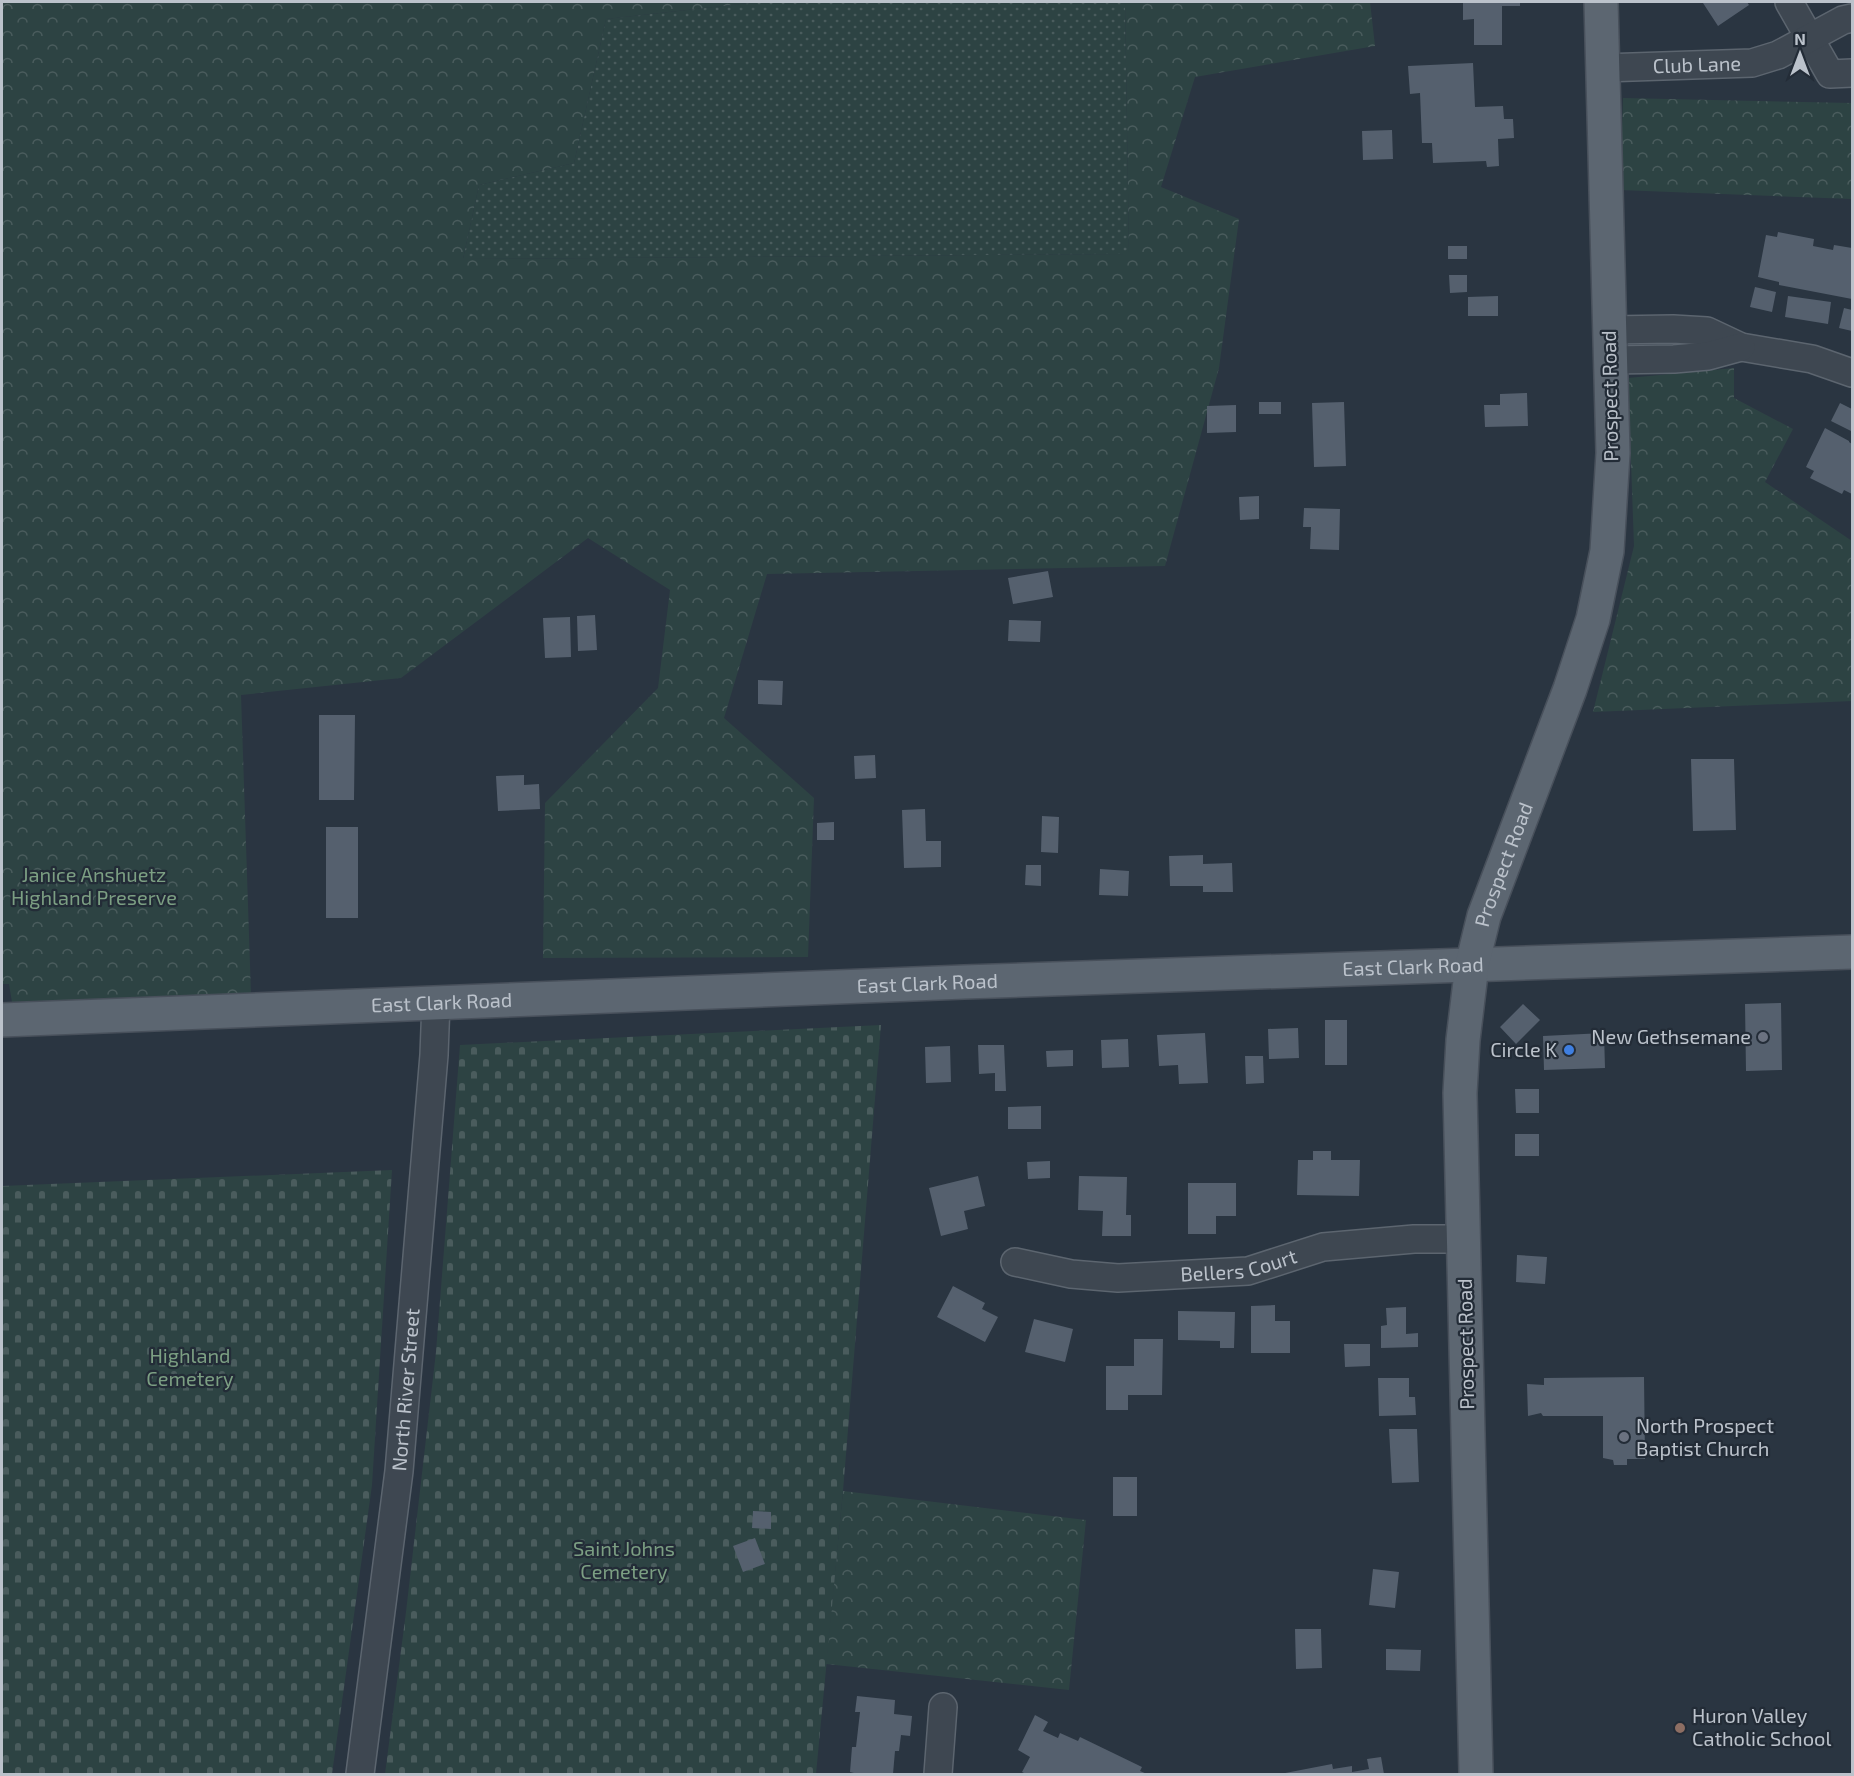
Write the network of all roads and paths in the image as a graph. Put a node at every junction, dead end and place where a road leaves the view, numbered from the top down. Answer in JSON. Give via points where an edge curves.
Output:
{"nodes":[{"id":1,"x":1601,"y":2,"type":"edge"},
{"id":2,"x":1789,"y":2,"type":"edge"},
{"id":3,"x":1852,"y":18,"type":"edge"},
{"id":4,"x":1809,"y":38,"type":"junction"},
{"id":5,"x":1603,"y":68,"type":"junction"},
{"id":6,"x":1852,"y":73,"type":"edge"},
{"id":7,"x":1609,"y":345,"type":"junction"},
{"id":8,"x":1852,"y":374,"type":"edge"},
{"id":9,"x":1852,"y":952,"type":"edge"},
{"id":10,"x":1472,"y":964,"type":"junction"},
{"id":11,"x":436,"y":1002,"type":"junction"},
{"id":12,"x":2,"y":1020,"type":"edge"},
{"id":13,"x":1463,"y":1239,"type":"junction"},
{"id":14,"x":1015,"y":1262,"type":"dead end"},
{"id":15,"x":943,"y":1707,"type":"dead end"},
{"id":16,"x":360,"y":1774,"type":"edge"},
{"id":17,"x":938,"y":1774,"type":"edge"},
{"id":18,"x":1476,"y":1774,"type":"edge"}],
"edges":[{"from":1,"to":5,"type":"main road","name":"Prospect Road"},
{"from":2,"to":4,"type":"street"},
{"from":3,"to":4,"type":"street","name":"Club Lane"},
{"from":4,"to":5,"type":"street","name":"Club Lane","via":[[1778,55],[1752,63]]},
{"from":4,"to":6,"type":"street","via":[[1830,74]]},
{"from":5,"to":7,"type":"main road","name":"Prospect Road"},
{"from":7,"to":8,"type":"street","via":[[1674,359],[1708,356],[1741,347],[1812,359]]},
{"from":7,"to":10,"type":"main road","name":"Prospect Road","via":[[1612,481],[1607,551],[1593,619],[1484,916]]},
{"from":9,"to":10,"type":"main road","name":"East Clark Road"},
{"from":10,"to":11,"type":"main road","name":"East Clark Road"},
{"from":10,"to":13,"type":"main road","name":"Prospect Road","via":[[1460,1093]]},
{"from":11,"to":12,"type":"main road","name":"East Clark Road"},
{"from":11,"to":16,"type":"street","name":"North River Street","via":[[399,1471]]},
{"from":13,"to":14,"type":"street","name":"Bellers Court","via":[[1323,1247],[1248,1271],[1141,1277],[1071,1274]]},
{"from":13,"to":18,"type":"main road","name":"Prospect Road"},
{"from":15,"to":17,"type":"street"}]}
